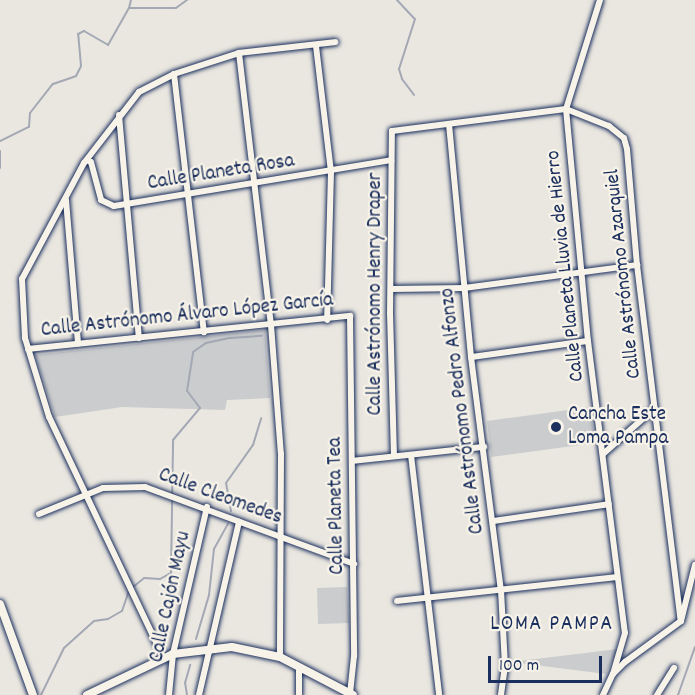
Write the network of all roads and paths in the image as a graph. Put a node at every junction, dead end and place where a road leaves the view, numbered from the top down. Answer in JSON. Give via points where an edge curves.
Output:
{"nodes":[{"id":1,"x":600,"y":0,"type":"edge"},
{"id":2,"x":335,"y":42,"type":"dead end"},
{"id":3,"x":316,"y":46,"type":"junction"},
{"id":4,"x":239,"y":53,"type":"junction"},
{"id":5,"x":174,"y":74,"type":"junction"},
{"id":6,"x":566,"y":109,"type":"junction"},
{"id":7,"x":119,"y":114,"type":"junction"},
{"id":8,"x":449,"y":124,"type":"junction"},
{"id":9,"x":87,"y":160,"type":"junction"},
{"id":10,"x":391,"y":160,"type":"junction"},
{"id":11,"x":331,"y":172,"type":"junction"},
{"id":12,"x":255,"y":183,"type":"junction"},
{"id":13,"x":188,"y":194,"type":"junction"},
{"id":14,"x":66,"y":200,"type":"junction"},
{"id":15,"x":127,"y":204,"type":"junction"},
{"id":16,"x":637,"y":265,"type":"junction"},
{"id":17,"x":584,"y":273,"type":"junction"},
{"id":18,"x":464,"y":288,"type":"junction"},
{"id":19,"x":392,"y":290,"type":"junction"},
{"id":20,"x":350,"y":316,"type":"joint"},
{"id":21,"x":327,"y":320,"type":"junction"},
{"id":22,"x":271,"y":325,"type":"junction"},
{"id":23,"x":204,"y":332,"type":"junction"},
{"id":24,"x":139,"y":338,"type":"junction"},
{"id":25,"x":588,"y":341,"type":"junction"},
{"id":26,"x":78,"y":343,"type":"junction"},
{"id":27,"x":28,"y":349,"type":"junction"},
{"id":28,"x":471,"y":357,"type":"junction"},
{"id":29,"x":655,"y":408,"type":"junction"},
{"id":30,"x":484,"y":447,"type":"junction"},
{"id":31,"x":411,"y":454,"type":"junction"},
{"id":32,"x":603,"y":454,"type":"junction"},
{"id":33,"x":394,"y":456,"type":"junction"},
{"id":34,"x":352,"y":460,"type":"junction"},
{"id":35,"x":87,"y":494,"type":"junction"},
{"id":36,"x":609,"y":504,"type":"junction"},
{"id":37,"x":207,"y":507,"type":"junction"},
{"id":38,"x":39,"y":514,"type":"dead end"},
{"id":39,"x":493,"y":521,"type":"junction"},
{"id":40,"x":239,"y":522,"type":"junction"},
{"id":41,"x":281,"y":536,"type":"junction"},
{"id":42,"x":354,"y":564,"type":"junction"},
{"id":43,"x":695,"y":565,"type":"edge"},
{"id":44,"x":617,"y":577,"type":"junction"},
{"id":45,"x":501,"y":590,"type":"junction"},
{"id":46,"x":428,"y":598,"type":"junction"},
{"id":47,"x":397,"y":601,"type":"dead end"},
{"id":48,"x":0,"y":604,"type":"edge"},
{"id":49,"x":681,"y":621,"type":"junction"},
{"id":50,"x":207,"y":649,"type":"junction"},
{"id":51,"x":173,"y":654,"type":"junction"},
{"id":52,"x":280,"y":657,"type":"junction"},
{"id":53,"x":164,"y":659,"type":"junction"},
{"id":54,"x":674,"y":668,"type":"dead end"},
{"id":55,"x":299,"y":669,"type":"junction"},
{"id":56,"x":613,"y":674,"type":"junction"},
{"id":57,"x":33,"y":695,"type":"edge"},
{"id":58,"x":87,"y":695,"type":"edge"},
{"id":59,"x":169,"y":695,"type":"edge"},
{"id":60,"x":199,"y":695,"type":"edge"},
{"id":61,"x":298,"y":695,"type":"edge"},
{"id":62,"x":351,"y":695,"type":"edge"},
{"id":63,"x":439,"y":695,"type":"edge"},
{"id":64,"x":501,"y":695,"type":"edge"},
{"id":65,"x":603,"y":695,"type":"edge"},
{"id":66,"x":657,"y":695,"type":"edge"}],
"edges":[{"from":1,"to":6,"type":"street","name":"Calle Planeta Lluvia de Hierro"},
{"from":2,"to":3,"type":"street"},
{"from":3,"to":4,"type":"street"},
{"from":3,"to":11,"type":"street"},
{"from":4,"to":5,"type":"street"},
{"from":4,"to":12,"type":"street"},
{"from":5,"to":7,"type":"street","via":[[139,92]]},
{"from":5,"to":13,"type":"street"},
{"from":6,"to":8,"type":"street"},
{"from":6,"to":16,"type":"street","name":"Calle Astrónomo Azarquiel","via":[[609,126],[624,138]]},
{"from":6,"to":17,"type":"street","name":"Calle Planeta Lluvia de Hierro"},
{"from":7,"to":9,"type":"street","via":[[106,139]]},
{"from":7,"to":15,"type":"street"},
{"from":8,"to":10,"type":"street","name":"Calle Astrónomo Henry Draper","via":[[392,131]]},
{"from":8,"to":18,"type":"street","name":"Calle Astrónomo Pedro Alfonzo"},
{"from":9,"to":14,"type":"street"},
{"from":9,"to":15,"type":"street","name":"Calle Planeta Rosa","via":[[101,200],[114,206]]},
{"from":10,"to":11,"type":"street","name":"Calle Planeta Rosa"},
{"from":10,"to":19,"type":"street","name":"Calle Astrónomo Henry Draper"},
{"from":11,"to":12,"type":"street","name":"Calle Planeta Rosa"},
{"from":11,"to":21,"type":"street"},
{"from":12,"to":13,"type":"street","name":"Calle Planeta Rosa"},
{"from":12,"to":22,"type":"street"},
{"from":13,"to":15,"type":"street","name":"Calle Planeta Rosa"},
{"from":13,"to":23,"type":"street"},
{"from":14,"to":26,"type":"street"},
{"from":14,"to":27,"type":"street","via":[[22,279]]},
{"from":15,"to":24,"type":"street"},
{"from":16,"to":17,"type":"street"},
{"from":16,"to":29,"type":"street","name":"Calle Astrónomo Azarquiel"},
{"from":17,"to":18,"type":"street"},
{"from":17,"to":25,"type":"street","name":"Calle Planeta Lluvia de Hierro"},
{"from":18,"to":19,"type":"street"},
{"from":18,"to":28,"type":"street","name":"Calle Astrónomo Pedro Alfonzo"},
{"from":19,"to":33,"type":"street","name":"Calle Astrónomo Henry Draper"},
{"from":20,"to":21,"type":"street","name":"Calle Astrónomo Álvaro López García"},
{"from":20,"to":34,"type":"street","name":"Calle Planeta Tea"},
{"from":21,"to":22,"type":"street","name":"Calle Astrónomo Álvaro López García"},
{"from":22,"to":23,"type":"street","name":"Calle Astrónomo Álvaro López García"},
{"from":22,"to":41,"type":"street","via":[[281,454]]},
{"from":23,"to":24,"type":"street","name":"Calle Astrónomo Álvaro López García"},
{"from":24,"to":26,"type":"street","name":"Calle Astrónomo Álvaro López García"},
{"from":25,"to":28,"type":"street"},
{"from":25,"to":32,"type":"street","name":"Calle Planeta Lluvia de Hierro"},
{"from":26,"to":27,"type":"street","name":"Calle Astrónomo Álvaro López García"},
{"from":27,"to":35,"type":"street","via":[[49,417]]},
{"from":28,"to":30,"type":"street","name":"Calle Astrónomo Pedro Alfonzo"},
{"from":29,"to":32,"type":"street"},
{"from":29,"to":49,"type":"street","name":"Calle Astrónomo Azarquiel"},
{"from":30,"to":31,"type":"street"},
{"from":30,"to":39,"type":"street","name":"Calle Astrónomo Pedro Alfonzo"},
{"from":31,"to":33,"type":"street"},
{"from":31,"to":46,"type":"street"},
{"from":32,"to":36,"type":"street","name":"Calle Planeta Lluvia de Hierro"},
{"from":33,"to":34,"type":"street"},
{"from":34,"to":42,"type":"street","name":"Calle Planeta Tea"},
{"from":35,"to":37,"type":"street","name":"Calle Cleomedes","via":[[110,487],[145,486]]},
{"from":35,"to":38,"type":"street","name":"Calle Cleomedes"},
{"from":35,"to":53,"type":"street"},
{"from":36,"to":39,"type":"street"},
{"from":36,"to":44,"type":"street","name":"Calle Planeta Lluvia de Hierro"},
{"from":37,"to":40,"type":"street","name":"Calle Cleomedes"},
{"from":37,"to":51,"type":"street","name":"Calle Cajón Mayu"},
{"from":39,"to":45,"type":"street","name":"Calle Astrónomo Pedro Alfonzo"},
{"from":40,"to":41,"type":"street","name":"Calle Cleomedes"},
{"from":40,"to":50,"type":"street"},
{"from":41,"to":42,"type":"street","name":"Calle Cleomedes"},
{"from":41,"to":52,"type":"street"},
{"from":42,"to":62,"type":"street","name":"Calle Planeta Tea"},
{"from":43,"to":49,"type":"street"},
{"from":44,"to":45,"type":"street"},
{"from":44,"to":56,"type":"street","name":"Calle Planeta Lluvia de Hierro","via":[[625,641]]},
{"from":45,"to":46,"type":"street"},
{"from":45,"to":64,"type":"street","name":"Calle Astrónomo Pedro Alfonzo","via":[[505,666]]},
{"from":46,"to":47,"type":"street"},
{"from":46,"to":63,"type":"street"},
{"from":48,"to":57,"type":"street"},
{"from":49,"to":56,"type":"street"},
{"from":50,"to":51,"type":"street"},
{"from":50,"to":52,"type":"street","via":[[232,647]]},
{"from":50,"to":60,"type":"street"},
{"from":51,"to":53,"type":"street"},
{"from":51,"to":59,"type":"street","name":"Calle Cajón Mayu"},
{"from":52,"to":55,"type":"street"},
{"from":53,"to":58,"type":"street"},
{"from":54,"to":66,"type":"street"},
{"from":55,"to":61,"type":"street"},
{"from":55,"to":62,"type":"street"},
{"from":56,"to":65,"type":"street","name":"Calle Planeta Lluvia de Hierro"}]}
